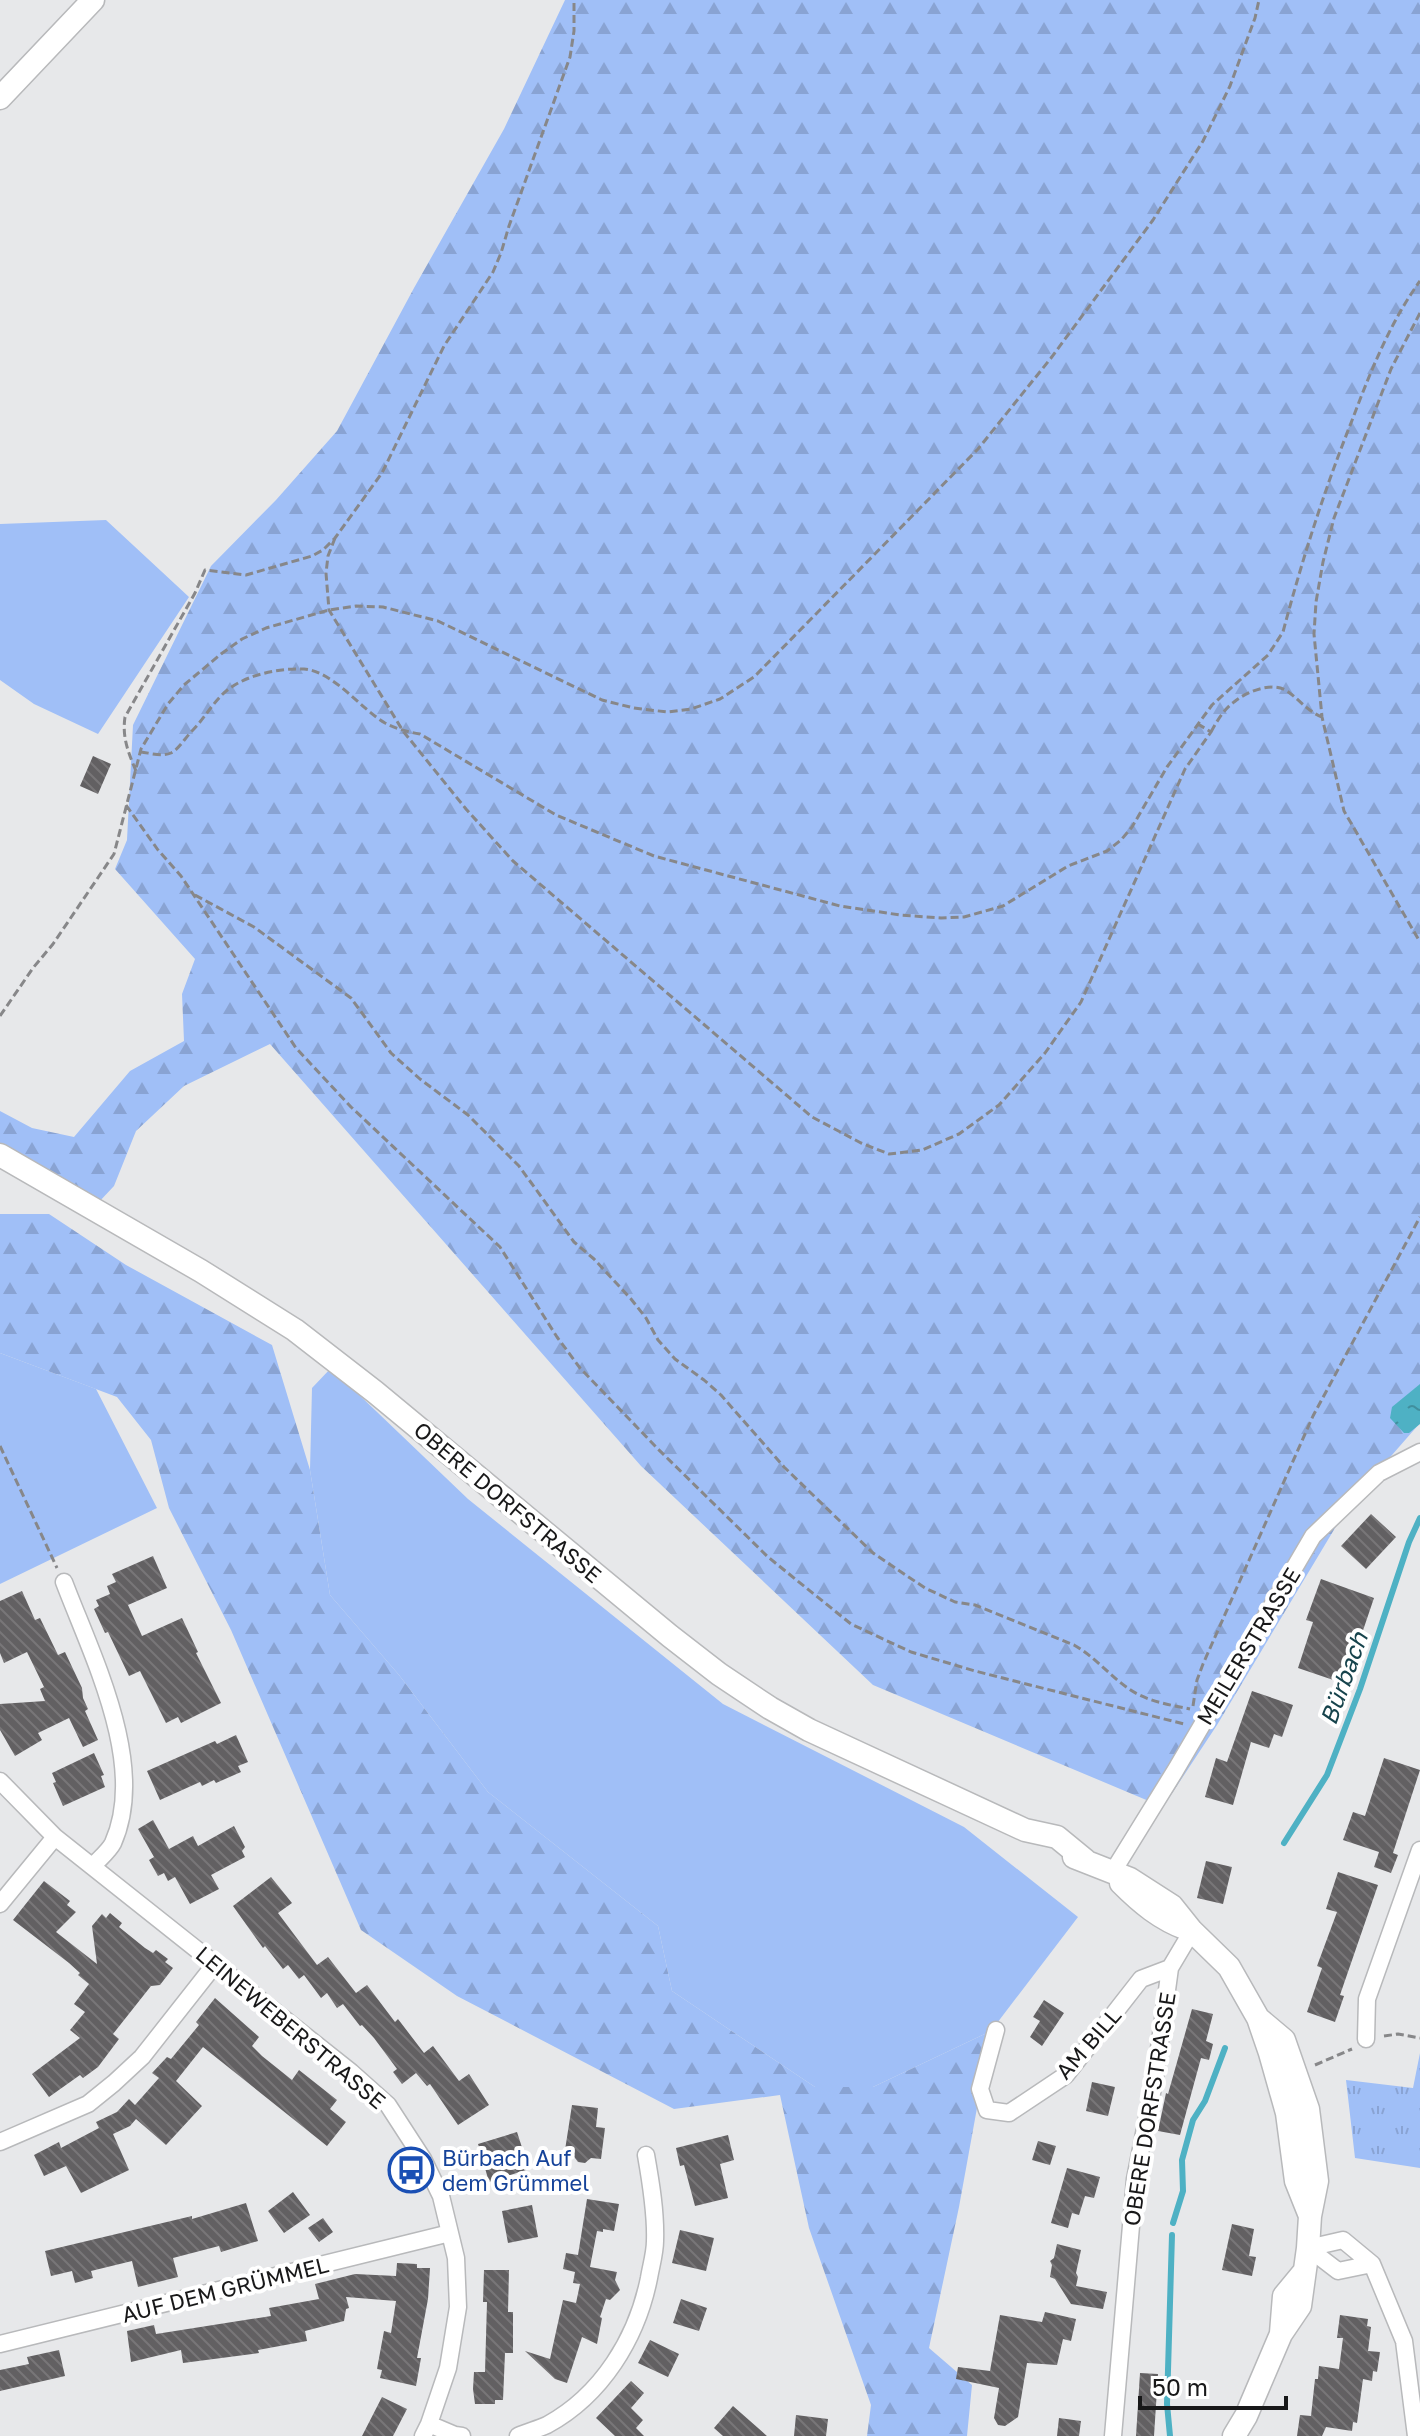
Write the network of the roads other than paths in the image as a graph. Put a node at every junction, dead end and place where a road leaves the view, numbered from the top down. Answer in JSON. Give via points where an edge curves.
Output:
{"nodes":[{"id":1,"x":93,"y":0,"type":"edge"},
{"id":2,"x":0,"y":98,"type":"edge"},
{"id":3,"x":0,"y":1155,"type":"edge"},
{"id":4,"x":1420,"y":1452,"type":"edge"},
{"id":5,"x":64,"y":1582,"type":"road end"},
{"id":6,"x":0,"y":1781,"type":"edge"},
{"id":7,"x":55,"y":1837,"type":"junction"},
{"id":8,"x":1420,"y":1850,"type":"edge"},
{"id":9,"x":93,"y":1866,"type":"junction"},
{"id":10,"x":1112,"y":1873,"type":"junction"},
{"id":11,"x":0,"y":1904,"type":"edge"},
{"id":12,"x":1192,"y":1931,"type":"junction"},
{"id":13,"x":216,"y":1963,"type":"junction"},
{"id":14,"x":1170,"y":1968,"type":"junction"},
{"id":15,"x":1258,"y":2018,"type":"junction"},
{"id":16,"x":996,"y":2030,"type":"dead end"},
{"id":17,"x":1366,"y":2039,"type":"dead end"},
{"id":18,"x":0,"y":2142,"type":"edge"},
{"id":19,"x":646,"y":2155,"type":"dead end"},
{"id":20,"x":1310,"y":2216,"type":"junction"},
{"id":21,"x":450,"y":2233,"type":"junction"},
{"id":22,"x":1308,"y":2248,"type":"junction"},
{"id":23,"x":1372,"y":2264,"type":"junction"},
{"id":24,"x":0,"y":2344,"type":"edge"},
{"id":25,"x":1244,"y":2426,"type":"edge"},
{"id":26,"x":426,"y":2430,"type":"edge"},
{"id":27,"x":462,"y":2436,"type":"edge"},
{"id":28,"x":518,"y":2436,"type":"edge"},
{"id":29,"x":1113,"y":2436,"type":"edge"},
{"id":30,"x":1234,"y":2436,"type":"edge"},
{"id":31,"x":1416,"y":2436,"type":"edge"}],
"edges":[{"from":1,"to":2,"type":"street"},
{"from":3,"to":10,"type":"street","name":"OBERE DORFSTRASSE","via":[[295,1330],[670,1636],[770,1708],[1025,1830],[1051,1851]]},
{"from":4,"to":10,"type":"street","name":"MEILERSTRASSE","via":[[1379,1473],[1313,1536]]},
{"from":5,"to":9,"type":"street","via":[[111,1707],[126,1782],[124,1810],[112,1846]]},
{"from":6,"to":7,"type":"street","name":"LEINEWEBERSTRASSE"},
{"from":7,"to":9,"type":"street","name":"LEINEWEBERSTRASSE"},
{"from":7,"to":11,"type":"street"},
{"from":8,"to":17,"type":"street","via":[[1367,1999]]},
{"from":9,"to":13,"type":"street","name":"LEINEWEBERSTRASSE"},
{"from":10,"to":12,"type":"street","name":"OBERE DORFSTRASSE","via":[[1142,1904]]},
{"from":12,"to":14,"type":"street","name":"OBERE DORFSTRASSE"},
{"from":12,"to":15,"type":"street","name":"OBERE DORFSTRASSE","via":[[1229,1967]]},
{"from":13,"to":18,"type":"street","via":[[142,2057],[114,2083],[88,2104]]},
{"from":13,"to":21,"type":"street","name":"LEINEWEBERSTRASSE","via":[[388,2105],[441,2196]]},
{"from":14,"to":16,"type":"street","name":"AM BILL","via":[[1141,1979],[1066,2075],[1009,2113],[987,2110],[980,2089]]},
{"from":14,"to":29,"type":"street","name":"OBERE DORFSTRASSE","via":[[1135,2179]]},
{"from":15,"to":20,"type":"street","name":"OBERE DORFSTRASSE","via":[[1287,2113],[1296,2181]]},
{"from":15,"to":20,"type":"street","name":"OBERE DORFSTRASSE","via":[[1284,2040],[1308,2109],[1317,2181]]},
{"from":19,"to":28,"type":"street","via":[[655,2243],[637,2321],[608,2373],[582,2400],[546,2425]]},
{"from":20,"to":22,"type":"street","name":"OBERE DORFSTRASSE"},
{"from":21,"to":24,"type":"street","name":"AUF DEM GRÜMMEL"},
{"from":21,"to":26,"type":"street","name":"LEINEWEBERSTRASSE","via":[[458,2307],[448,2368]]},
{"from":22,"to":23,"type":"street","via":[[1338,2271]]},
{"from":22,"to":23,"type":"street","via":[[1343,2240]]},
{"from":22,"to":25,"type":"street","name":"OBERE DORFSTRASSE","via":[[1300,2306],[1281,2334]]},
{"from":23,"to":31,"type":"street","via":[[1404,2341]]},
{"from":25,"to":30,"type":"street","name":"OBERE DORFSTRASSE"},
{"from":26,"to":27,"type":"street"}]}
